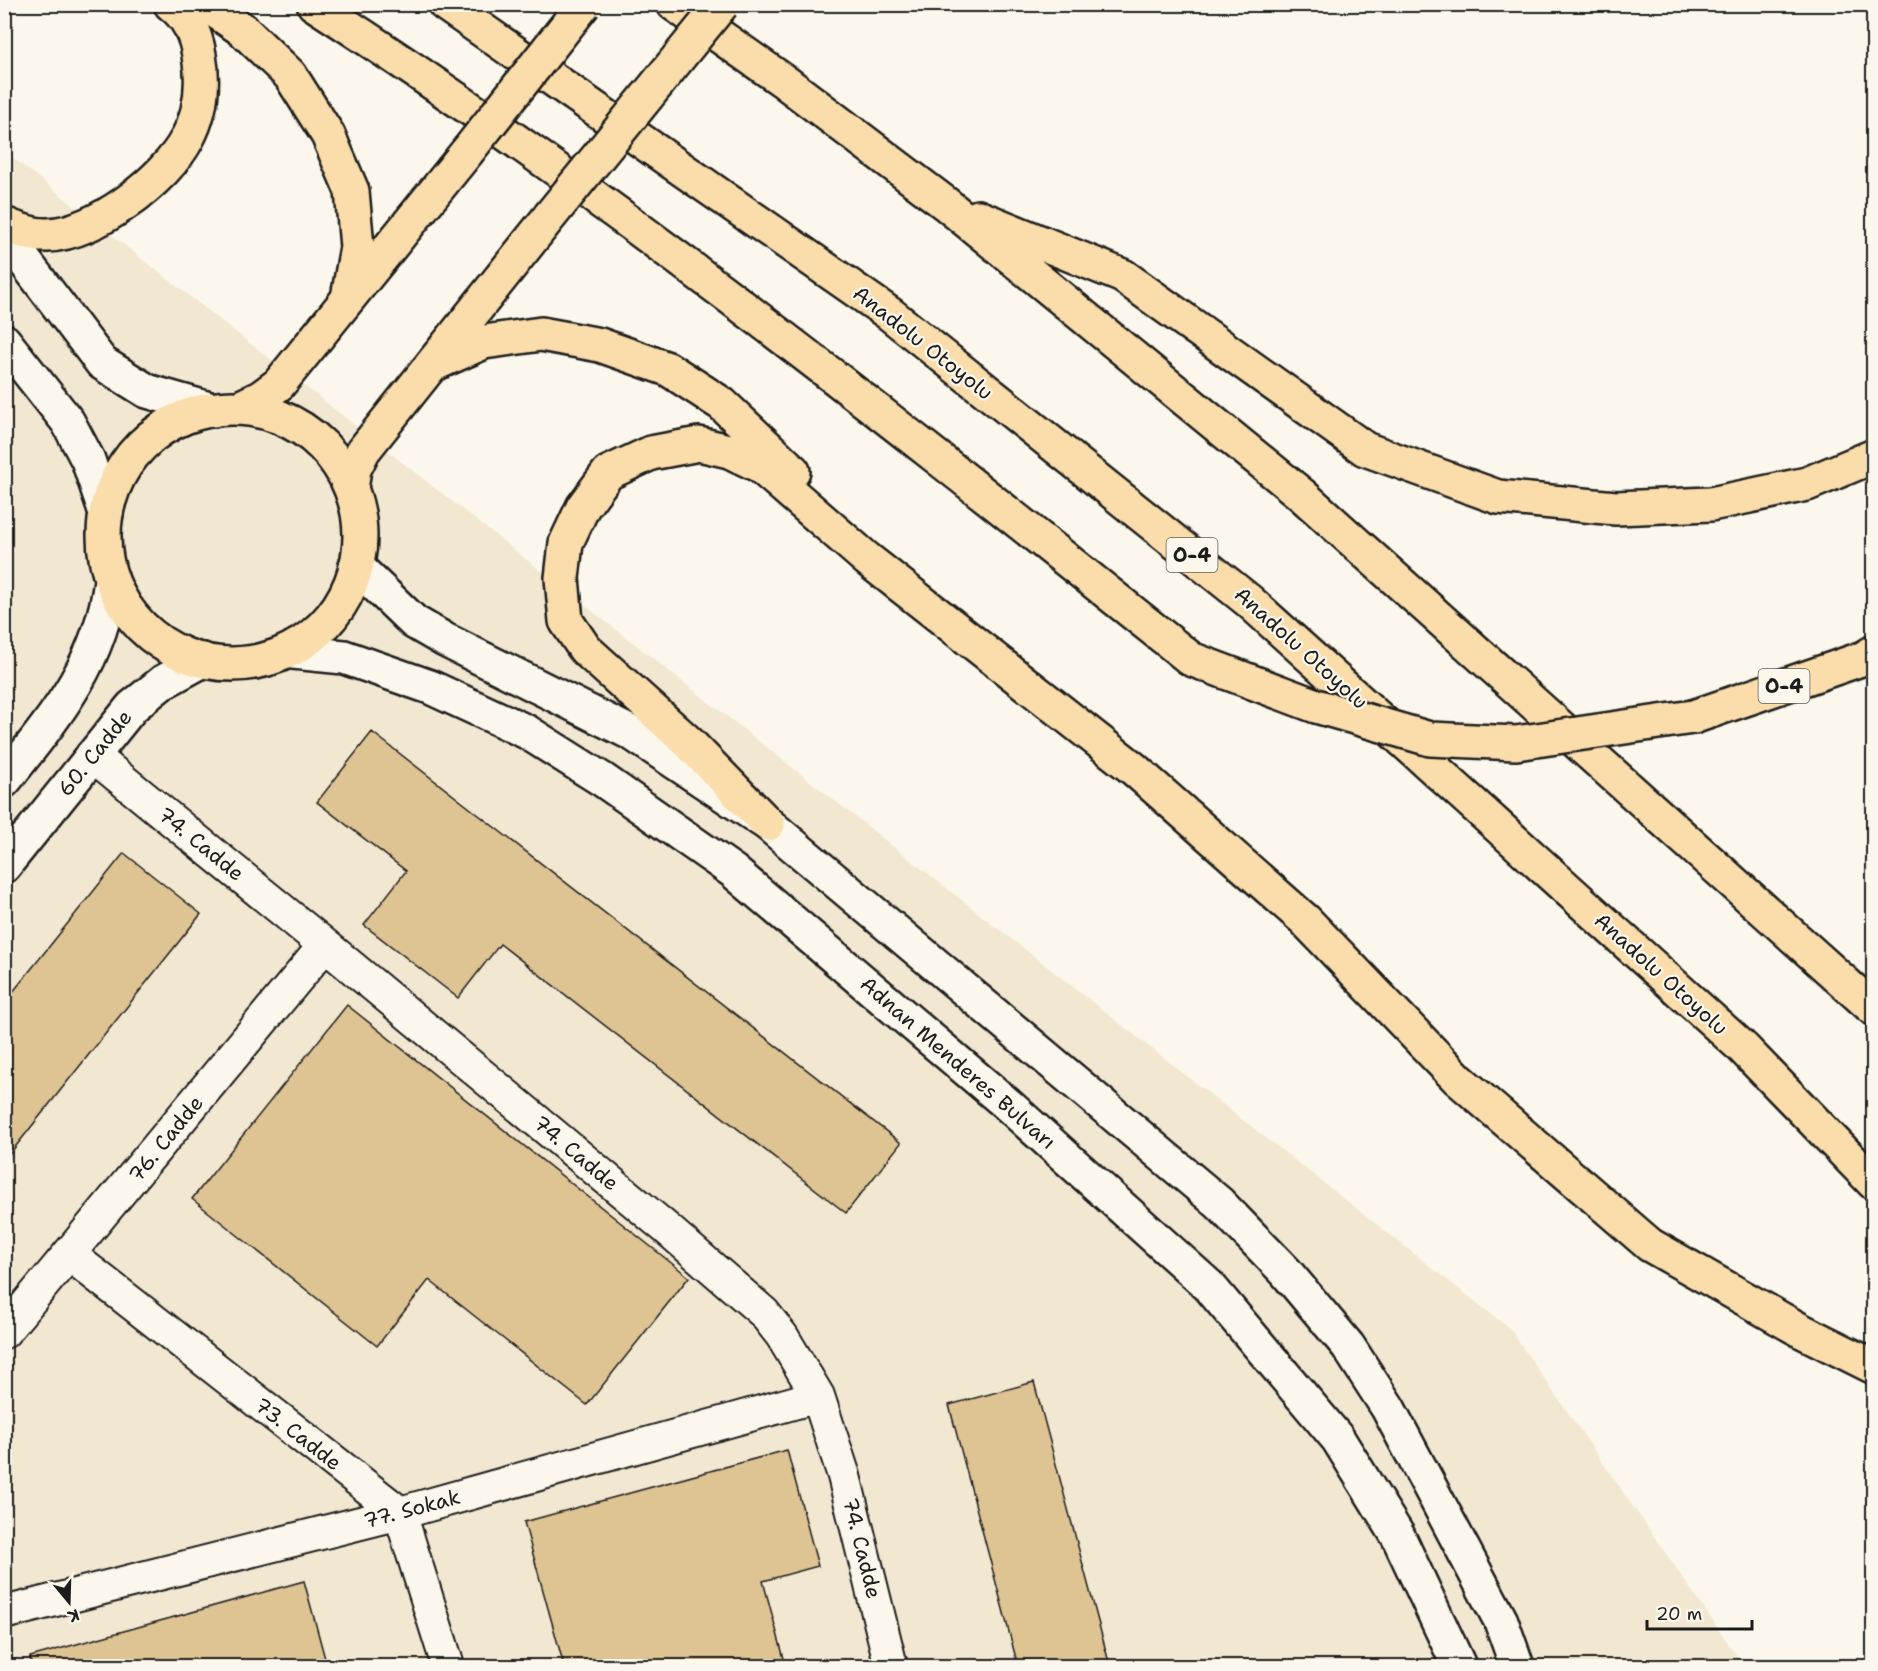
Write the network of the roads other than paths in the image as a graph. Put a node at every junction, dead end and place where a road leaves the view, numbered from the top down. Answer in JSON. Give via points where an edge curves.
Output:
{"nodes":[{"id":1,"x":171,"y":4,"type":"edge"},
{"id":2,"x":204,"y":4,"type":"edge"},
{"id":3,"x":315,"y":4,"type":"edge"},
{"id":4,"x":445,"y":4,"type":"edge"},
{"id":5,"x":584,"y":4,"type":"edge"},
{"id":6,"x":674,"y":4,"type":"edge"},
{"id":7,"x":722,"y":4,"type":"edge"},
{"id":8,"x":946,"y":204,"type":"junction"},
{"id":9,"x":4,"y":224,"type":"edge"},
{"id":10,"x":4,"y":234,"type":"edge"},
{"id":11,"x":348,"y":298,"type":"junction"},
{"id":12,"x":4,"y":341,"type":"edge"},
{"id":13,"x":432,"y":365,"type":"junction"},
{"id":14,"x":226,"y":409,"type":"junction"},
{"id":15,"x":1874,"y":456,"type":"edge"},
{"id":16,"x":351,"y":489,"type":"junction"},
{"id":17,"x":106,"y":513,"type":"junction"},
{"id":18,"x":867,"y":559,"type":"junction"},
{"id":19,"x":356,"y":566,"type":"junction"},
{"id":20,"x":111,"y":580,"type":"junction"},
{"id":21,"x":293,"y":652,"type":"junction"},
{"id":22,"x":1874,"y":652,"type":"edge"},
{"id":23,"x":203,"y":660,"type":"junction"},
{"id":24,"x":92,"y":755,"type":"junction"},
{"id":25,"x":4,"y":781,"type":"edge"},
{"id":26,"x":768,"y":824,"type":"junction"},
{"id":27,"x":4,"y":866,"type":"edge"},
{"id":28,"x":325,"y":945,"type":"junction"},
{"id":29,"x":1874,"y":1009,"type":"edge"},
{"id":30,"x":1874,"y":1183,"type":"edge"},
{"id":31,"x":70,"y":1255,"type":"junction"},
{"id":32,"x":4,"y":1332,"type":"edge"},
{"id":33,"x":1874,"y":1367,"type":"edge"},
{"id":34,"x":818,"y":1396,"type":"junction"},
{"id":35,"x":400,"y":1513,"type":"junction"},
{"id":36,"x":4,"y":1613,"type":"edge"},
{"id":37,"x":448,"y":1666,"type":"edge"},
{"id":38,"x":891,"y":1666,"type":"edge"},
{"id":39,"x":1459,"y":1666,"type":"edge"},
{"id":40,"x":1517,"y":1666,"type":"edge"}],
"edges":[{"from":1,"to":9,"type":"main road","via":[[196,34],[201,99],[187,139],[170,162],[140,193],[84,226],[49,236],[18,231]]},
{"from":2,"to":11,"type":"main road","via":[[243,30],[290,75],[328,135],[352,191],[357,248]]},
{"from":3,"to":22,"type":"main road","number":"O-4","bridge":true,"via":[[434,81],[827,370],[1191,659],[1316,706],[1430,739],[1516,743],[1693,717]]},
{"from":4,"to":30,"type":"main road","name":"Anadolu Otoyolu","number":"O-4","via":[[890,314],[1249,601],[1743,1048]]},
{"from":5,"to":11,"type":"main road","bridge":true},
{"from":6,"to":8,"type":"main road"},
{"from":7,"to":13,"type":"main road","bridge":true},
{"from":8,"to":15,"type":"main road","via":[[1123,276],[1365,449],[1498,497],[1616,508],[1711,504],[1807,484]]},
{"from":8,"to":29,"type":"main road","via":[[1302,495]]},
{"from":10,"to":14,"type":"street","via":[[102,363],[147,391]]},
{"from":11,"to":14,"type":"main road","via":[[279,384],[260,398]]},
{"from":12,"to":17,"type":"street","via":[[68,422],[88,460]]},
{"from":13,"to":16,"type":"main road","via":[[363,451],[354,469]]},
{"from":13,"to":18,"type":"main road","via":[[484,342],[541,334],[600,345],[668,369],[722,404],[828,503]]},
{"from":14,"to":16,"type":"main road","via":[[268,413],[295,425],[338,464]]},
{"from":14,"to":17,"type":"main road","via":[[172,423],[138,449],[120,472]]},
{"from":16,"to":19,"type":"main road","via":[[360,526]]},
{"from":17,"to":20,"type":"main road","via":[[104,547]]},
{"from":18,"to":26,"type":"main road","via":[[760,466],[729,451],[699,444],[651,453],[608,473],[566,543],[562,578],[566,621],[585,649],[688,742]]},
{"from":18,"to":33,"type":"main road","via":[[1152,785],[1305,920],[1458,1080],[1650,1245]]},
{"from":19,"to":21,"type":"main road","via":[[338,608]]},
{"from":19,"to":26,"type":"street","via":[[414,622],[633,734]]},
{"from":20,"to":23,"type":"main road","via":[[122,603],[151,634],[179,653]]},
{"from":20,"to":25,"type":"street","via":[[108,609],[97,645],[75,688]]},
{"from":21,"to":23,"type":"main road","via":[[245,663]]},
{"from":21,"to":39,"type":"street","name":"Adnan Menderes Bulvarı","via":[[344,657],[430,687],[527,732],[603,780],[733,871],[1007,1104],[1209,1286],[1338,1439],[1398,1536]]},
{"from":23,"to":24,"type":"street","name":"60. Cadde","via":[[163,682],[132,707]]},
{"from":24,"to":27,"type":"street","name":"60. Cadde"},
{"from":24,"to":28,"type":"street","name":"74. Cadde"},
{"from":26,"to":40,"type":"street","via":[[1219,1203],[1285,1272],[1348,1346],[1388,1408],[1501,1621]]},
{"from":28,"to":31,"type":"street","name":"76. Cadde"},
{"from":28,"to":34,"type":"street","name":"74. Cadde","via":[[764,1313]]},
{"from":31,"to":32,"type":"street","name":"76. Cadde"},
{"from":31,"to":35,"type":"street","name":"73. Cadde"},
{"from":34,"to":35,"type":"street","name":"77. Sokak"},
{"from":34,"to":38,"type":"street","name":"74. Cadde","via":[[844,1476]]},
{"from":35,"to":36,"type":"street","name":"77. Sokak"},
{"from":35,"to":37,"type":"street"}]}
